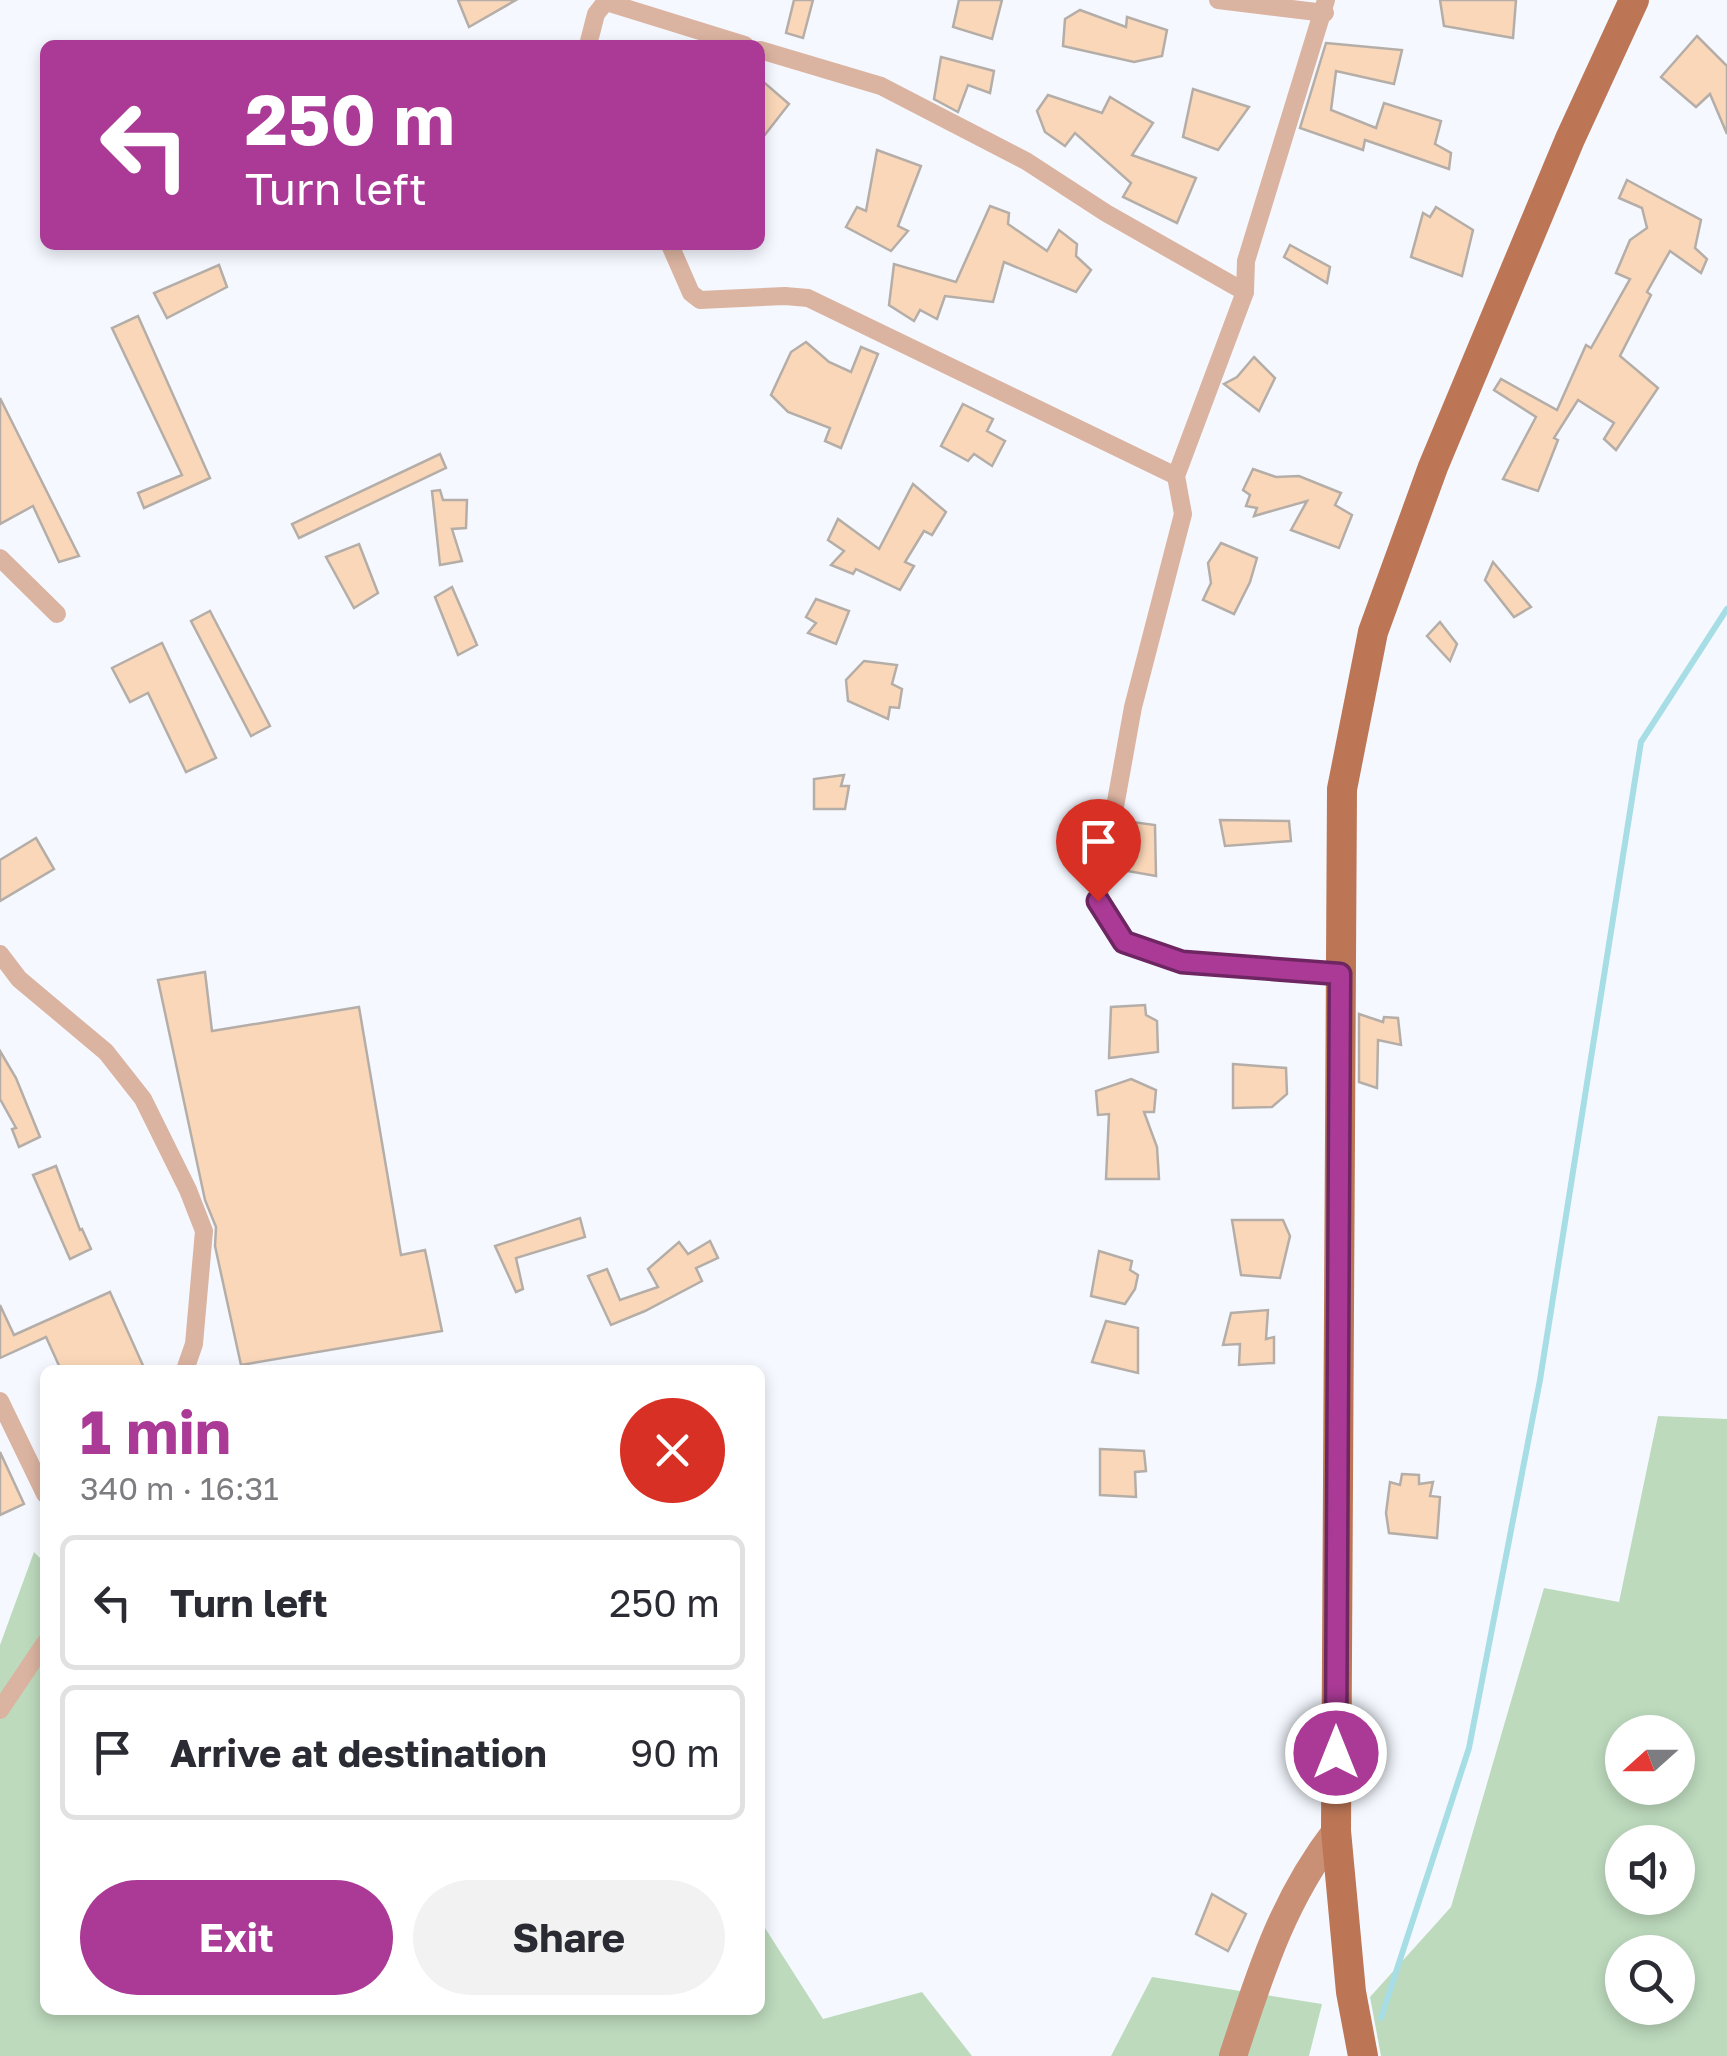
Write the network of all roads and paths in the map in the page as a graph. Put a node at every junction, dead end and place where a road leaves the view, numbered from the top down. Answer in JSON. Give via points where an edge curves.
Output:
{"nodes":[{"id":1,"x":1218,"y":0,"type":"edge"},
{"id":2,"x":1634,"y":0,"type":"edge"},
{"id":3,"x":606,"y":1,"type":"edge"},
{"id":4,"x":1326,"y":6,"type":"edge"},
{"id":5,"x":589,"y":40,"type":"edge"},
{"id":6,"x":729,"y":40,"type":"edge"},
{"id":7,"x":765,"y":52,"type":"edge"},
{"id":8,"x":672,"y":250,"type":"edge"},
{"id":9,"x":1244,"y":292,"type":"junction"},
{"id":10,"x":1176,"y":476,"type":"junction"},
{"id":11,"x":0,"y":558,"type":"edge"},
{"id":12,"x":57,"y":614,"type":"dead end"},
{"id":13,"x":0,"y":954,"type":"edge"},
{"id":14,"x":1340,"y":974,"type":"junction"},
{"id":15,"x":188,"y":1365,"type":"edge"},
{"id":16,"x":0,"y":1401,"type":"edge"},
{"id":17,"x":40,"y":1484,"type":"edge"},
{"id":18,"x":40,"y":1650,"type":"edge"},
{"id":19,"x":0,"y":1710,"type":"edge"},
{"id":20,"x":1336,"y":1831,"type":"junction"},
{"id":21,"x":1233,"y":2056,"type":"edge"},
{"id":22,"x":1364,"y":2056,"type":"edge"}],
"edges":[{"from":1,"to":4,"type":"street"},
{"from":2,"to":14,"type":"main road","via":[[1441,449],[1374,632],[1342,789]]},
{"from":3,"to":5,"type":"street"},
{"from":3,"to":6,"type":"street"},
{"from":4,"to":9,"type":"street","via":[[1246,260]]},
{"from":7,"to":9,"type":"street","via":[[880,86],[1026,160]]},
{"from":8,"to":10,"type":"street","via":[[700,300],[808,298]]},
{"from":9,"to":10,"type":"street"},
{"from":10,"to":14,"type":"street","via":[[1182,514],[1133,707],[1098,901],[1124,942],[1182,962]]},
{"from":11,"to":12,"type":"street"},
{"from":13,"to":15,"type":"street","via":[[106,1052],[143,1099],[188,1190],[204,1231]]},
{"from":14,"to":20,"type":"main road"},
{"from":16,"to":17,"type":"street"},
{"from":18,"to":19,"type":"street"},
{"from":20,"to":21,"type":"main road","via":[[1279,1922]]},
{"from":20,"to":22,"type":"main road"}]}
